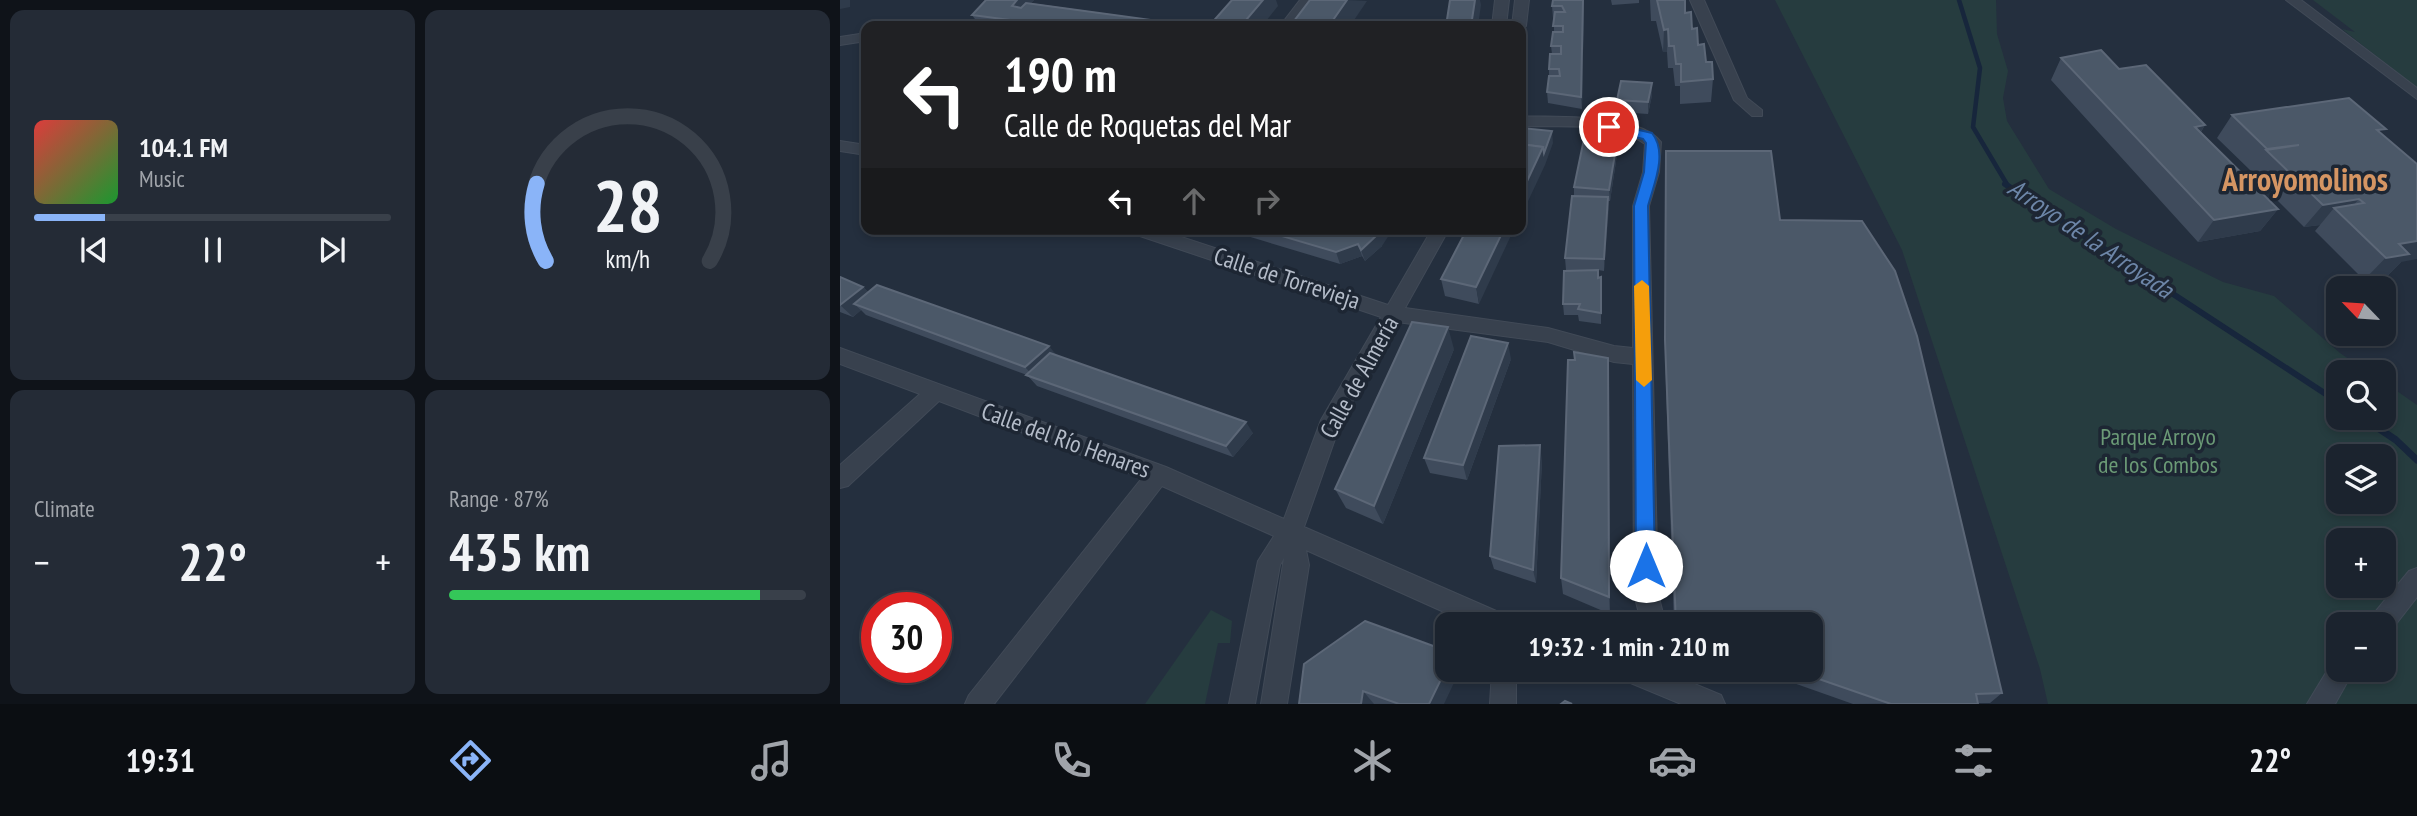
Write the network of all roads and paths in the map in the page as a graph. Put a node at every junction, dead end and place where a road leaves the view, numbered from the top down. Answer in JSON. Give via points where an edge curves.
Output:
{"nodes":[{"id":1,"x":1307,"y":0,"type":"edge"},
{"id":2,"x":1502,"y":0,"type":"edge"},
{"id":3,"x":1522,"y":0,"type":"edge"},
{"id":4,"x":1696,"y":0,"type":"edge"},
{"id":5,"x":2293,"y":0,"type":"edge"},
{"id":6,"x":1291,"y":21,"type":"edge"},
{"id":7,"x":1500,"y":21,"type":"edge"},
{"id":8,"x":1520,"y":21,"type":"edge"},
{"id":9,"x":853,"y":39,"type":"edge"},
{"id":10,"x":840,"y":54,"type":"edge"},
{"id":11,"x":2417,"y":95,"type":"edge"},
{"id":12,"x":1757,"y":113,"type":"dead end"},
{"id":13,"x":1526,"y":121,"type":"edge"},
{"id":14,"x":840,"y":146,"type":"edge"},
{"id":15,"x":861,"y":149,"type":"edge"},
{"id":16,"x":1155,"y":235,"type":"edge"},
{"id":17,"x":1438,"y":235,"type":"edge"},
{"id":18,"x":1393,"y":314,"type":"junction"},
{"id":19,"x":840,"y":356,"type":"edge"},
{"id":20,"x":1644,"y":357,"type":"junction"},
{"id":21,"x":935,"y":392,"type":"junction"},
{"id":22,"x":1158,"y":474,"type":"junction"},
{"id":23,"x":840,"y":479,"type":"edge"},
{"id":24,"x":1291,"y":531,"type":"junction"},
{"id":25,"x":2417,"y":579,"type":"edge"},
{"id":26,"x":1472,"y":612,"type":"edge"},
{"id":27,"x":1651,"y":612,"type":"edge"},
{"id":28,"x":2390,"y":612,"type":"edge"},
{"id":29,"x":1504,"y":682,"type":"edge"},
{"id":30,"x":1669,"y":682,"type":"edge"},
{"id":31,"x":2334,"y":682,"type":"edge"},
{"id":32,"x":978,"y":704,"type":"edge"},
{"id":33,"x":1242,"y":704,"type":"edge"},
{"id":34,"x":1274,"y":704,"type":"edge"},
{"id":35,"x":1503,"y":704,"type":"edge"},
{"id":36,"x":1712,"y":704,"type":"edge"},
{"id":37,"x":2320,"y":704,"type":"edge"}],
"edges":[{"from":1,"to":6,"type":"street"},
{"from":2,"to":7,"type":"street"},
{"from":3,"to":8,"type":"street"},
{"from":4,"to":12,"type":"street","via":[[1741,100]]},
{"from":5,"to":11,"type":"street"},
{"from":9,"to":10,"type":"street"},
{"from":13,"to":20,"type":"street","via":[[1609,127],[1647,136],[1653,142],[1651,172],[1641,206]]},
{"from":14,"to":15,"type":"street"},
{"from":16,"to":18,"type":"street","name":"Calle de Torrevieja"},
{"from":17,"to":18,"type":"street","name":"Calle de Almería"},
{"from":18,"to":20,"type":"street","name":"Calle de Torrevieja","via":[[1548,335],[1614,354]]},
{"from":18,"to":24,"type":"street","name":"Calle de Almería","via":[[1331,420]]},
{"from":19,"to":21,"type":"street","name":"Calle del Río Henares"},
{"from":20,"to":27,"type":"street","via":[[1646,594]]},
{"from":21,"to":22,"type":"street","name":"Calle del Río Henares"},
{"from":21,"to":23,"type":"street"},
{"from":22,"to":24,"type":"street","name":"Calle del Río Henares"},
{"from":22,"to":32,"type":"street"},
{"from":24,"to":26,"type":"street","name":"Calle del Río Henares"},
{"from":24,"to":33,"type":"street","via":[[1269,561]]},
{"from":24,"to":34,"type":"street","via":[[1297,565]]},
{"from":25,"to":28,"type":"street"},
{"from":29,"to":35,"type":"street"},
{"from":30,"to":36,"type":"street"},
{"from":31,"to":37,"type":"street"}]}
